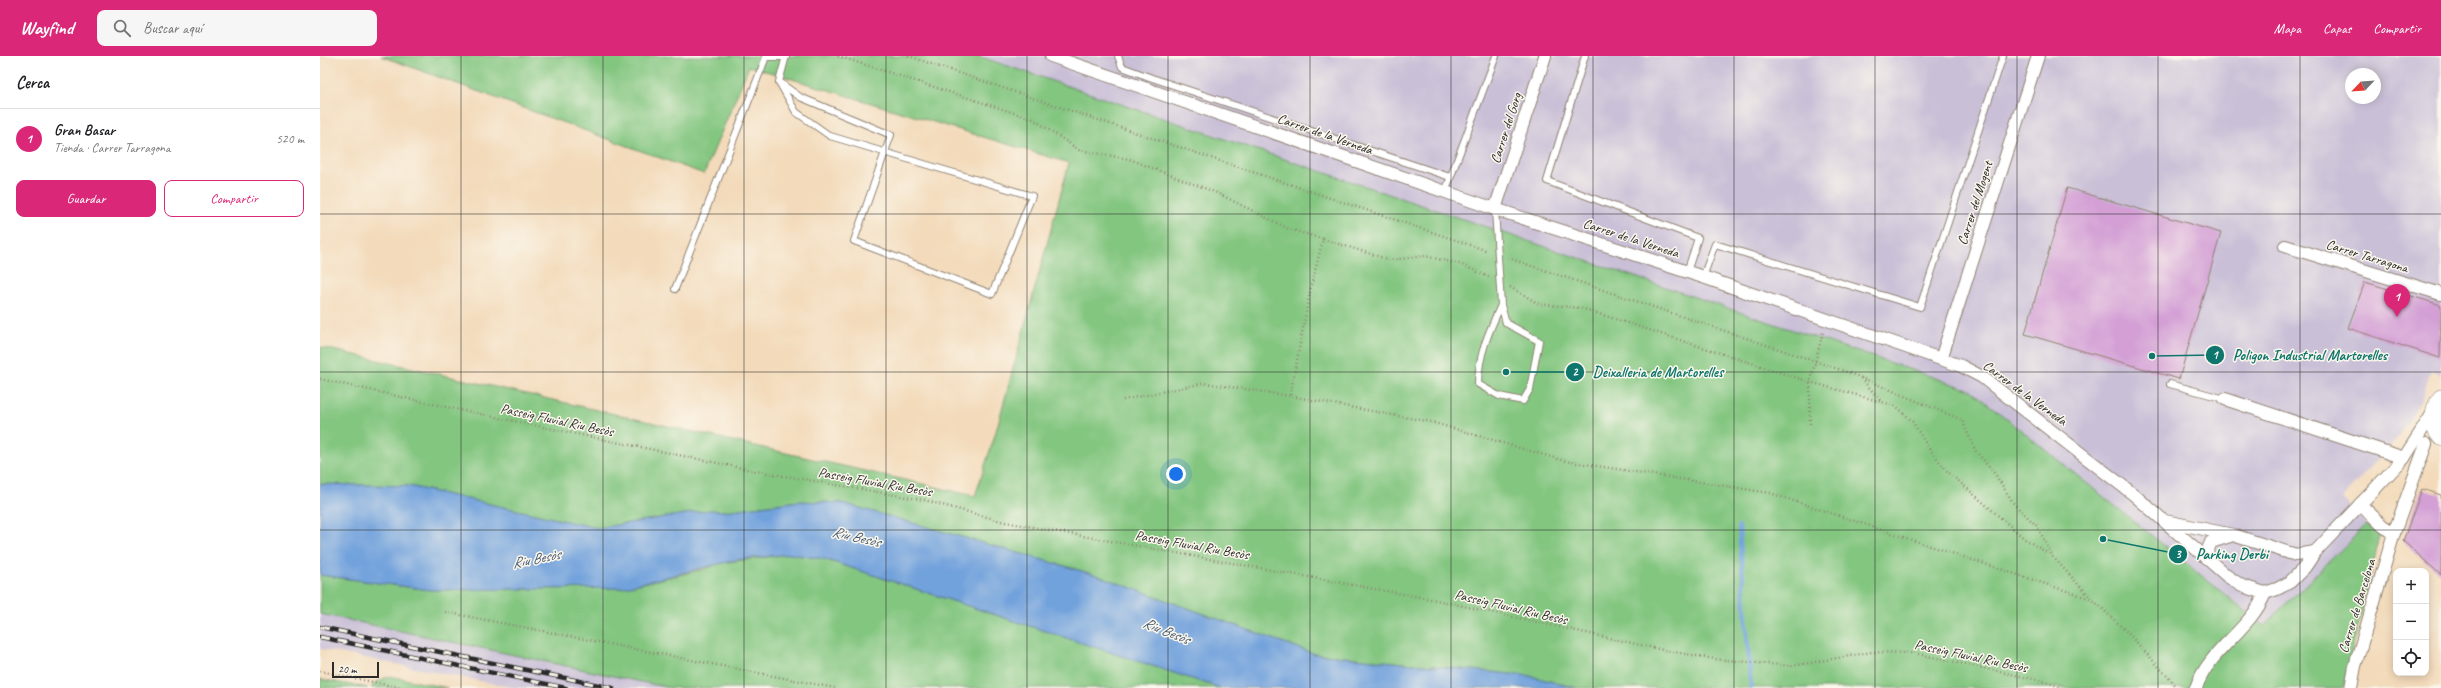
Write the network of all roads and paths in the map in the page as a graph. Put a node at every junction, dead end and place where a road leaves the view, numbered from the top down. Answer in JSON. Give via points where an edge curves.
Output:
{"nodes":[{"id":1,"x":786,"y":56,"type":"edge"},
{"id":2,"x":838,"y":56,"type":"edge"},
{"id":3,"x":908,"y":56,"type":"edge"},
{"id":4,"x":1053,"y":56,"type":"edge"},
{"id":5,"x":1118,"y":56,"type":"edge"},
{"id":6,"x":1496,"y":56,"type":"edge"},
{"id":7,"x":1545,"y":56,"type":"edge"},
{"id":8,"x":1585,"y":56,"type":"edge"},
{"id":9,"x":2003,"y":56,"type":"edge"},
{"id":10,"x":2038,"y":56,"type":"edge"},
{"id":11,"x":779,"y":82,"type":"junction"},
{"id":12,"x":885,"y":152,"type":"junction"},
{"id":13,"x":1450,"y":178,"type":"junction"},
{"id":14,"x":1445,"y":192,"type":"junction"},
{"id":15,"x":1495,"y":209,"type":"junction"},
{"id":16,"x":1323,"y":239,"type":"junction"},
{"id":17,"x":2284,"y":246,"type":"dead end"},
{"id":18,"x":1498,"y":254,"type":"junction"},
{"id":19,"x":1687,"y":272,"type":"junction"},
{"id":20,"x":1703,"y":277,"type":"junction"},
{"id":21,"x":1500,"y":281,"type":"junction"},
{"id":22,"x":675,"y":289,"type":"dead end"},
{"id":23,"x":2441,"y":294,"type":"edge"},
{"id":24,"x":1501,"y":306,"type":"junction"},
{"id":25,"x":1826,"y":320,"type":"junction"},
{"id":26,"x":1940,"y":359,"type":"junction"},
{"id":27,"x":1816,"y":362,"type":"junction"},
{"id":28,"x":1860,"y":377,"type":"junction"},
{"id":29,"x":320,"y":379,"type":"edge"},
{"id":30,"x":1810,"y":382,"type":"junction"},
{"id":31,"x":2170,"y":384,"type":"dead end"},
{"id":32,"x":1290,"y":396,"type":"junction"},
{"id":33,"x":2441,"y":398,"type":"edge"},
{"id":34,"x":2225,"y":399,"type":"joint"},
{"id":35,"x":1123,"y":400,"type":"dead end"},
{"id":36,"x":1882,"y":402,"type":"junction"},
{"id":37,"x":2433,"y":413,"type":"junction"},
{"id":38,"x":1810,"y":424,"type":"dead end"},
{"id":39,"x":2435,"y":439,"type":"edge"},
{"id":40,"x":2404,"y":458,"type":"junction"},
{"id":41,"x":2360,"y":504,"type":"junction"},
{"id":42,"x":2164,"y":520,"type":"junction"},
{"id":43,"x":2394,"y":533,"type":"junction"},
{"id":44,"x":2233,"y":535,"type":"junction"},
{"id":45,"x":2315,"y":552,"type":"junction"},
{"id":46,"x":2053,"y":557,"type":"junction"},
{"id":47,"x":2205,"y":557,"type":"junction"},
{"id":48,"x":2265,"y":592,"type":"junction"},
{"id":49,"x":2092,"y":599,"type":"junction"},
{"id":50,"x":444,"y":612,"type":"dead end"},
{"id":51,"x":320,"y":671,"type":"edge"},
{"id":52,"x":402,"y":688,"type":"edge"},
{"id":53,"x":835,"y":688,"type":"edge"},
{"id":54,"x":2062,"y":688,"type":"edge"},
{"id":55,"x":2178,"y":688,"type":"edge"},
{"id":56,"x":2196,"y":688,"type":"edge"},
{"id":57,"x":2351,"y":688,"type":"edge"}],
"edges":[{"from":1,"to":11,"type":"lane"},
{"from":1,"to":22,"type":"lane","via":[[766,57]]},
{"from":2,"to":16,"type":"path","via":[[1033,119],[1079,150],[1129,159],[1217,193],[1289,229]]},
{"from":3,"to":18,"type":"path"},
{"from":4,"to":14,"type":"street","name":"Carrer de la Verneda"},
{"from":5,"to":13,"type":"lane","via":[[1122,66],[1152,78]]},
{"from":6,"to":13,"type":"lane"},
{"from":7,"to":15,"type":"street","name":"Carrer del Gorg"},
{"from":8,"to":19,"type":"lane","via":[[1547,181],[1698,238]]},
{"from":9,"to":20,"type":"lane","via":[[1920,306],[1715,244]]},
{"from":10,"to":26,"type":"street","name":"Carrer del Mogent"},
{"from":11,"to":12,"type":"lane","via":[[796,112],[830,136]]},
{"from":11,"to":12,"type":"lane","via":[[800,97],[890,135]]},
{"from":12,"to":12,"type":"lane","via":[[1032,196],[992,294],[854,240]]},
{"from":13,"to":14,"type":"lane"},
{"from":14,"to":15,"type":"street","name":"Carrer de la Verneda"},
{"from":15,"to":18,"type":"lane"},
{"from":15,"to":19,"type":"street","name":"Carrer de la Verneda"},
{"from":16,"to":21,"type":"path","via":[[1390,260],[1425,256],[1460,264]]},
{"from":16,"to":32,"type":"path"},
{"from":17,"to":23,"type":"street","name":"Carrer Tarragona"},
{"from":18,"to":21,"type":"lane"},
{"from":18,"to":27,"type":"path"},
{"from":19,"to":20,"type":"street","name":"Carrer de la Verneda"},
{"from":20,"to":25,"type":"street","name":"Carrer de la Verneda"},
{"from":21,"to":24,"type":"lane"},
{"from":21,"to":30,"type":"path","via":[[1539,304],[1581,308]]},
{"from":24,"to":24,"type":"lane","via":[[1488,334],[1478,367],[1478,384],[1499,396],[1522,401],[1530,389],[1539,341],[1506,323]]},
{"from":25,"to":26,"type":"street","name":"Carrer de la Verneda"},
{"from":25,"to":27,"type":"path"},
{"from":26,"to":42,"type":"street","name":"Carrer de la Verneda","via":[[1961,366],[1982,378]]},
{"from":27,"to":28,"type":"path"},
{"from":27,"to":30,"type":"path"},
{"from":28,"to":36,"type":"path"},
{"from":28,"to":46,"type":"path","via":[[1962,420],[1976,450],[2014,504],[2037,526]]},
{"from":29,"to":54,"type":"path","name":"Passeig Fluvial Riu Besòs","via":[[446,408],[756,471],[924,500],[1005,522],[1436,600],[1668,651],[1715,659],[1792,666],[1872,652],[1914,653],[2047,682]]},
{"from":30,"to":36,"type":"path"},
{"from":30,"to":38,"type":"path"},
{"from":31,"to":34,"type":"lane"},
{"from":32,"to":35,"type":"path","via":[[1204,383]]},
{"from":32,"to":49,"type":"path","via":[[1431,422],[1565,461],[1770,493]]},
{"from":33,"to":37,"type":"street"},
{"from":34,"to":40,"type":"street"},
{"from":36,"to":46,"type":"path","via":[[1896,406],[1912,421],[1928,448],[1947,471],[1995,516],[2025,540]]},
{"from":37,"to":39,"type":"street"},
{"from":37,"to":40,"type":"street"},
{"from":39,"to":40,"type":"street"},
{"from":39,"to":43,"type":"street","name":"Carrer de Barcelona"},
{"from":40,"to":41,"type":"street"},
{"from":41,"to":43,"type":"street"},
{"from":41,"to":45,"type":"street"},
{"from":42,"to":44,"type":"street","name":"Carrer de la Verneda"},
{"from":42,"to":47,"type":"street","name":"Carrer de la Verneda"},
{"from":43,"to":57,"type":"street","name":"Carrer de Barcelona","via":[[2355,666]]},
{"from":44,"to":45,"type":"street","name":"Carrer de la Verneda","via":[[2296,555]]},
{"from":44,"to":47,"type":"street","via":[[2211,542],[2206,549]]},
{"from":45,"to":48,"type":"street","via":[[2290,582]]},
{"from":46,"to":49,"type":"path"},
{"from":47,"to":48,"type":"street","name":"Carrer de la Verneda","via":[[2242,586]]},
{"from":48,"to":56,"type":"street","via":[[2255,613],[2205,668]]},
{"from":49,"to":55,"type":"path","via":[[2128,632]]},
{"from":50,"to":53,"type":"path"},
{"from":51,"to":52,"type":"path"}]}
